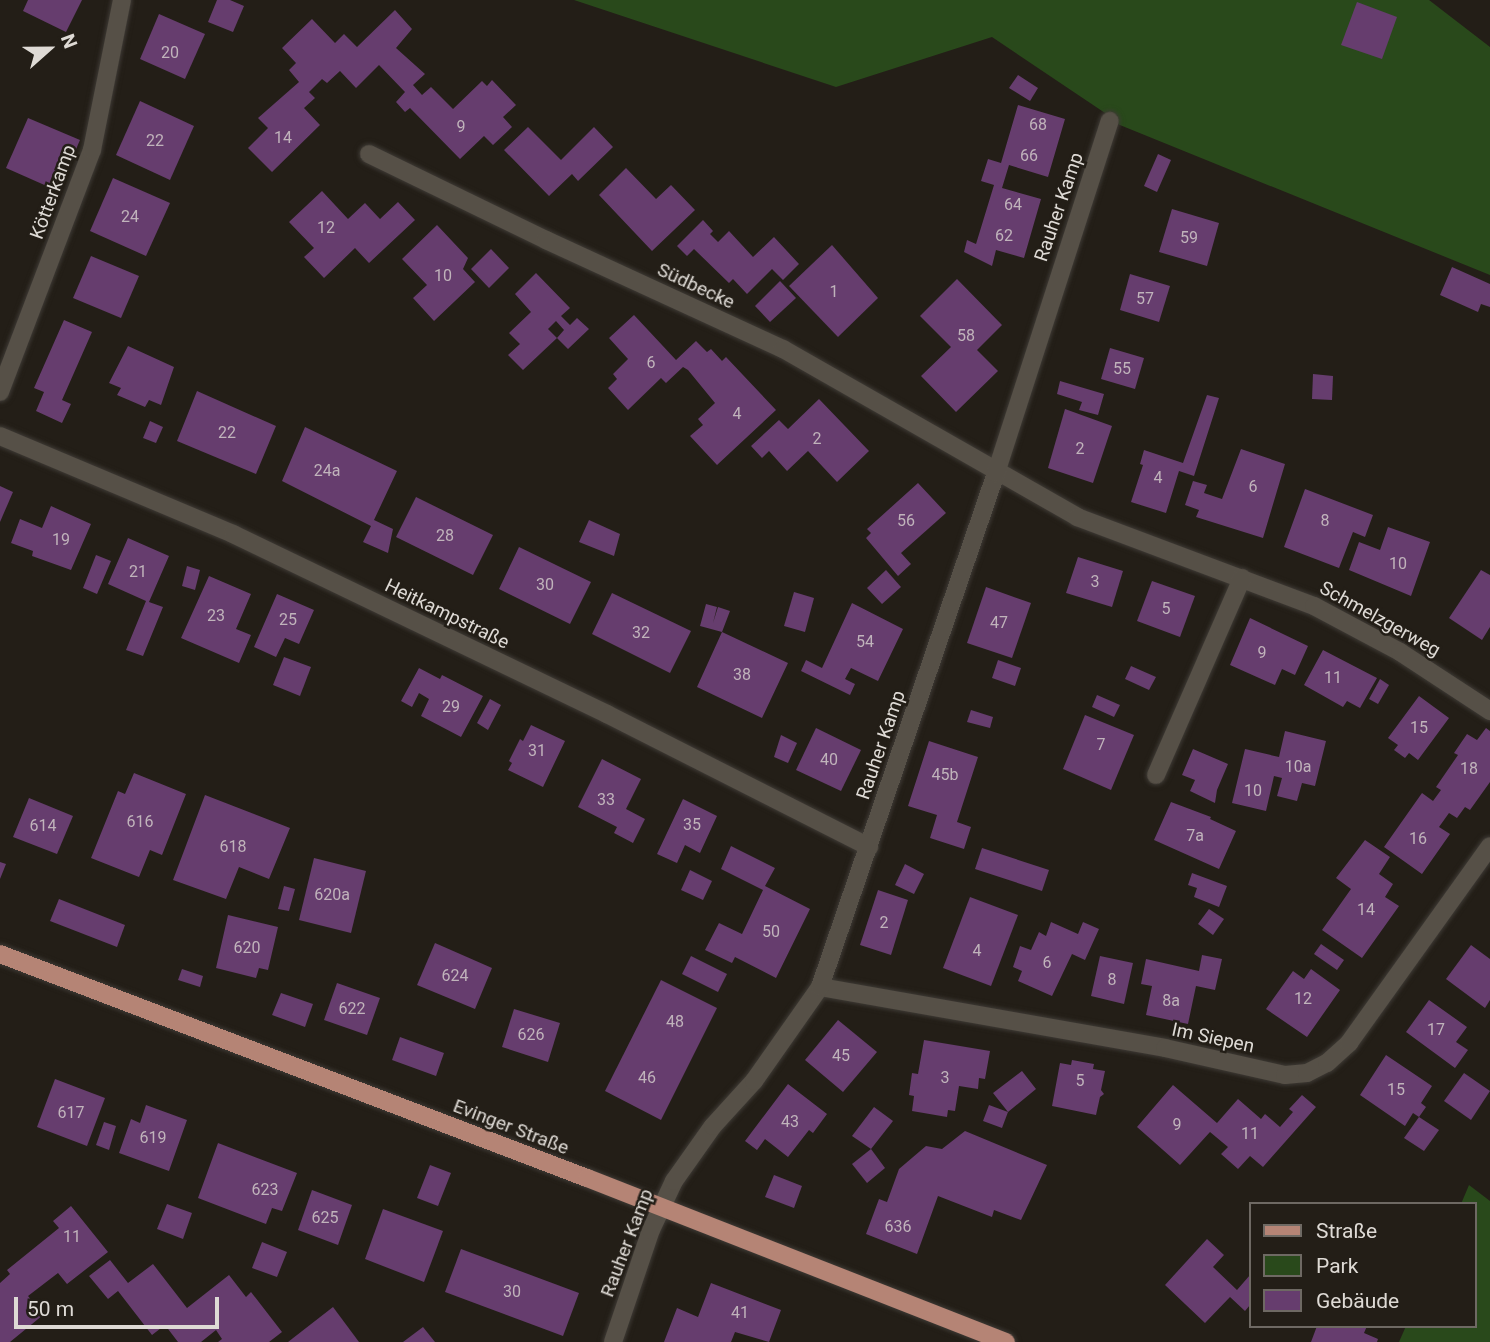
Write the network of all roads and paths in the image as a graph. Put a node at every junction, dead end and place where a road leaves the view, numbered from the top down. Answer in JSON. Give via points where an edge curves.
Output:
{"nodes":[{"id":1,"x":122,"y":0,"type":"edge"},
{"id":2,"x":1110,"y":121,"type":"dead end"},
{"id":3,"x":369,"y":154,"type":"dead end"},
{"id":4,"x":0,"y":392,"type":"edge"},
{"id":5,"x":0,"y":436,"type":"edge"},
{"id":6,"x":996,"y":473,"type":"junction"},
{"id":7,"x":1242,"y":578,"type":"junction"},
{"id":8,"x":1490,"y":711,"type":"edge"},
{"id":9,"x":1156,"y":775,"type":"dead end"},
{"id":10,"x":1490,"y":846,"type":"edge"},
{"id":11,"x":869,"y":847,"type":"junction"},
{"id":12,"x":0,"y":954,"type":"edge"},
{"id":13,"x":820,"y":987,"type":"junction"},
{"id":14,"x":660,"y":1207,"type":"junction"},
{"id":15,"x":613,"y":1342,"type":"edge"},
{"id":16,"x":1006,"y":1342,"type":"edge"}],
"edges":[{"from":1,"to":4,"type":"street","name":"Kötterkamp","via":[[92,150]]},
{"from":2,"to":6,"type":"street","name":"Rauher Kamp"},
{"from":3,"to":6,"type":"street","name":"Südbecke","via":[[783,349]]},
{"from":5,"to":11,"type":"street","name":"Heitkampstraße","via":[[233,534]]},
{"from":6,"to":7,"type":"street","name":"Schmelzgerweg","via":[[1077,517]]},
{"from":6,"to":11,"type":"street","name":"Rauher Kamp"},
{"from":7,"to":8,"type":"street","name":"Schmelzgerweg","via":[[1357,627]]},
{"from":7,"to":9,"type":"street"},
{"from":10,"to":13,"type":"street","name":"Im Siepen","via":[[1349,1043],[1307,1073],[1285,1075],[1165,1048]]},
{"from":11,"to":13,"type":"street","name":"Rauher Kamp"},
{"from":12,"to":14,"type":"main road","name":"Evinger Straße"},
{"from":13,"to":14,"type":"street","name":"Rauher Kamp","via":[[754,1081],[713,1126]]},
{"from":14,"to":15,"type":"street","name":"Rauher Kamp"},
{"from":14,"to":16,"type":"main road","name":"Evinger Straße"}]}
